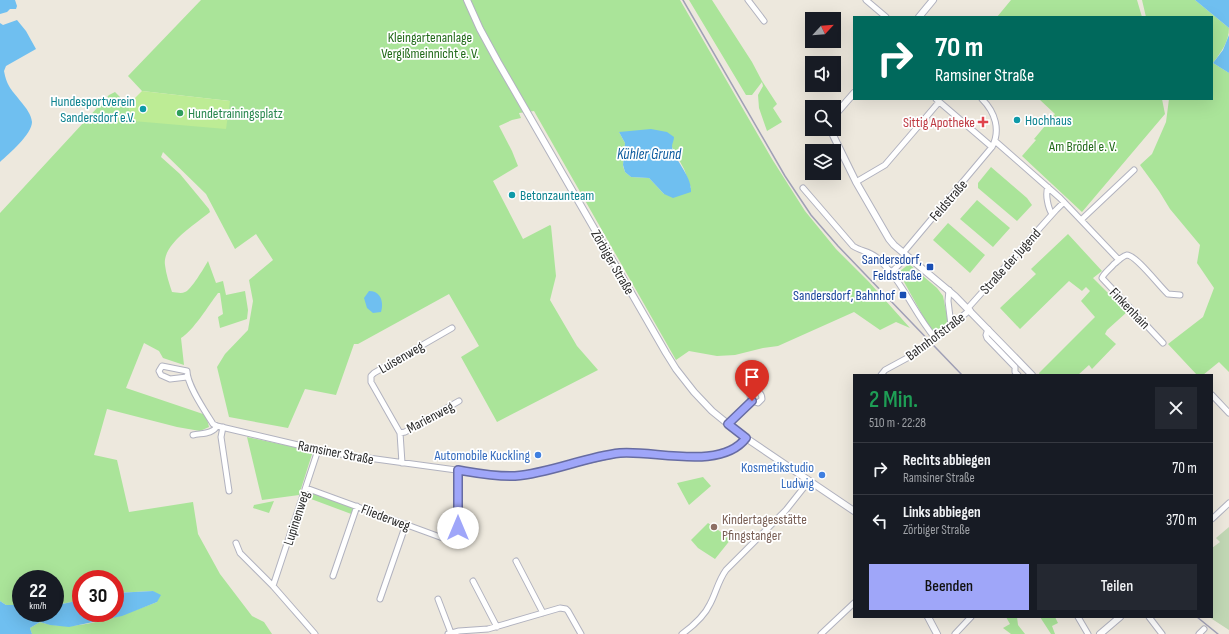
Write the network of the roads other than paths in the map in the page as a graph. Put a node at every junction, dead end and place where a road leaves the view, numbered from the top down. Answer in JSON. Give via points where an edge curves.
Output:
{"nodes":[{"id":1,"x":468,"y":0,"type":"edge"},
{"id":2,"x":748,"y":0,"type":"edge"},
{"id":3,"x":866,"y":0,"type":"edge"},
{"id":4,"x":933,"y":0,"type":"edge"},
{"id":5,"x":885,"y":16,"type":"edge"},
{"id":6,"x":919,"y":16,"type":"edge"},
{"id":7,"x":764,"y":21,"type":"dead end"},
{"id":8,"x":853,"y":94,"type":"edge"},
{"id":9,"x":938,"y":100,"type":"edge"},
{"id":10,"x":983,"y":100,"type":"edge"},
{"id":11,"x":841,"y":108,"type":"edge"},
{"id":12,"x":833,"y":136,"type":"edge"},
{"id":13,"x":995,"y":142,"type":"junction"},
{"id":14,"x":992,"y":147,"type":"junction"},
{"id":15,"x":1134,"y":170,"type":"dead end"},
{"id":16,"x":856,"y":182,"type":"junction"},
{"id":17,"x":1048,"y":187,"type":"junction"},
{"id":18,"x":803,"y":188,"type":"dead end"},
{"id":19,"x":1064,"y":202,"type":"junction"},
{"id":20,"x":1052,"y":214,"type":"junction"},
{"id":21,"x":1082,"y":220,"type":"junction"},
{"id":22,"x":905,"y":255,"type":"junction"},
{"id":23,"x":1119,"y":260,"type":"junction"},
{"id":24,"x":891,"y":273,"type":"junction"},
{"id":25,"x":949,"y":290,"type":"junction"},
{"id":26,"x":1180,"y":295,"type":"dead end"},
{"id":27,"x":969,"y":309,"type":"junction"},
{"id":28,"x":951,"y":325,"type":"junction"},
{"id":29,"x":452,"y":328,"type":"dead end"},
{"id":30,"x":988,"y":329,"type":"junction"},
{"id":31,"x":935,"y":338,"type":"junction"},
{"id":32,"x":1163,"y":343,"type":"dead end"},
{"id":33,"x":1022,"y":364,"type":"junction"},
{"id":34,"x":1015,"y":367,"type":"junction"},
{"id":35,"x":882,"y":374,"type":"edge"},
{"id":36,"x":1017,"y":374,"type":"edge"},
{"id":37,"x":1031,"y":374,"type":"edge"},
{"id":38,"x":187,"y":377,"type":"junction"},
{"id":39,"x":1213,"y":396,"type":"edge"},
{"id":40,"x":459,"y":401,"type":"dead end"},
{"id":41,"x":752,"y":401,"type":"dead end"},
{"id":42,"x":1229,"y":412,"type":"edge"},
{"id":43,"x":728,"y":424,"type":"junction"},
{"id":44,"x":217,"y":426,"type":"junction"},
{"id":45,"x":223,"y":427,"type":"junction"},
{"id":46,"x":400,"y":432,"type":"junction"},
{"id":47,"x":193,"y":434,"type":"dead end"},
{"id":48,"x":746,"y":438,"type":"junction"},
{"id":49,"x":318,"y":450,"type":"junction"},
{"id":50,"x":402,"y":463,"type":"junction"},
{"id":51,"x":458,"y":470,"type":"junction"},
{"id":52,"x":809,"y":481,"type":"junction"},
{"id":53,"x":306,"y":488,"type":"junction"},
{"id":54,"x":229,"y":491,"type":"dead end"},
{"id":55,"x":1229,"y":503,"type":"edge"},
{"id":56,"x":357,"y":506,"type":"junction"},
{"id":57,"x":853,"y":510,"type":"edge"},
{"id":58,"x":1213,"y":518,"type":"edge"},
{"id":59,"x":406,"y":524,"type":"junction"},
{"id":60,"x":236,"y":543,"type":"dead end"},
{"id":61,"x":516,"y":561,"type":"dead end"},
{"id":62,"x":333,"y":576,"type":"dead end"},
{"id":63,"x":473,"y":581,"type":"dead end"},
{"id":64,"x":273,"y":586,"type":"junction"},
{"id":65,"x":438,"y":599,"type":"dead end"},
{"id":66,"x":380,"y":600,"type":"dead end"},
{"id":67,"x":853,"y":603,"type":"edge"},
{"id":68,"x":543,"y":613,"type":"junction"},
{"id":69,"x":929,"y":618,"type":"edge"},
{"id":70,"x":970,"y":618,"type":"edge"},
{"id":71,"x":1079,"y":618,"type":"edge"},
{"id":72,"x":1119,"y":618,"type":"edge"},
{"id":73,"x":1150,"y":618,"type":"edge"},
{"id":74,"x":497,"y":627,"type":"junction"},
{"id":75,"x":1204,"y":629,"type":"dead end"},
{"id":76,"x":315,"y":634,"type":"edge"},
{"id":77,"x":449,"y":634,"type":"edge"},
{"id":78,"x":580,"y":634,"type":"edge"},
{"id":79,"x":682,"y":634,"type":"edge"},
{"id":80,"x":821,"y":634,"type":"edge"},
{"id":81,"x":937,"y":634,"type":"edge"},
{"id":82,"x":955,"y":634,"type":"edge"},
{"id":83,"x":1088,"y":634,"type":"edge"},
{"id":84,"x":1100,"y":634,"type":"edge"},
{"id":85,"x":1162,"y":634,"type":"edge"},
{"id":86,"x":1199,"y":634,"type":"edge"}],
"edges":[{"from":1,"to":43,"type":"street","name":"Zörbiger Straße","via":[[498,62],[666,354],[694,392]]},
{"from":2,"to":7,"type":"street"},
{"from":3,"to":5,"type":"street"},
{"from":4,"to":6,"type":"street"},
{"from":8,"to":11,"type":"street"},
{"from":9,"to":14,"type":"street"},
{"from":9,"to":16,"type":"street","via":[[885,165]]},
{"from":10,"to":13,"type":"street","via":[[995,118]]},
{"from":12,"to":16,"type":"street"},
{"from":13,"to":14,"type":"street","name":"Feldstraße"},
{"from":13,"to":17,"type":"street"},
{"from":14,"to":22,"type":"street","name":"Feldstraße"},
{"from":15,"to":21,"type":"street"},
{"from":16,"to":22,"type":"street","via":[[889,239]]},
{"from":17,"to":19,"type":"street"},
{"from":17,"to":20,"type":"street","via":[[1049,210]]},
{"from":18,"to":24,"type":"street","via":[[853,246],[873,255]]},
{"from":19,"to":20,"type":"street","name":"Straße der Jugend"},
{"from":19,"to":21,"type":"street"},
{"from":20,"to":27,"type":"street","name":"Straße der Jugend"},
{"from":21,"to":23,"type":"street"},
{"from":22,"to":24,"type":"street","name":"Feldstraße"},
{"from":22,"to":25,"type":"street"},
{"from":23,"to":26,"type":"street","via":[[1127,255],[1131,256],[1168,294]]},
{"from":23,"to":32,"type":"street","name":"Finkenhain","via":[[1102,278]]},
{"from":24,"to":31,"type":"street","via":[[903,287]]},
{"from":25,"to":27,"type":"street"},
{"from":25,"to":28,"type":"street"},
{"from":27,"to":28,"type":"street","name":"Bahnhofstraße"},
{"from":27,"to":30,"type":"street"},
{"from":28,"to":31,"type":"street","name":"Bahnhofstraße"},
{"from":29,"to":46,"type":"street","name":"Luisenweg","via":[[371,376],[371,382]]},
{"from":30,"to":33,"type":"street"},
{"from":30,"to":34,"type":"street","via":[[987,338]]},
{"from":31,"to":35,"type":"street","name":"Bahnhofstraße"},
{"from":33,"to":34,"type":"street"},
{"from":33,"to":37,"type":"street"},
{"from":34,"to":36,"type":"street"},
{"from":38,"to":38,"type":"street","via":[[170,379],[161,375],[159,371],[162,366],[167,366],[187,371]]},
{"from":38,"to":44,"type":"street","via":[[213,424]]},
{"from":39,"to":42,"type":"street"},
{"from":40,"to":46,"type":"street","name":"Marienweg","via":[[405,432]]},
{"from":41,"to":43,"type":"street"},
{"from":43,"to":48,"type":"street","name":"Zörbiger Straße"},
{"from":44,"to":45,"type":"street","name":"Ramsiner Straße"},
{"from":44,"to":47,"type":"street","via":[[210,432]]},
{"from":45,"to":49,"type":"street","name":"Ramsiner Straße"},
{"from":45,"to":54,"type":"street","via":[[221,437]]},
{"from":46,"to":50,"type":"street","name":"Luisenweg"},
{"from":48,"to":51,"type":"street","name":"Ramsiner Straße","via":[[736,448],[707,457],[622,453],[515,476]]},
{"from":48,"to":52,"type":"street","name":"Zörbiger Straße"},
{"from":49,"to":50,"type":"street","name":"Ramsiner Straße"},
{"from":49,"to":53,"type":"street","name":"Lupinenweg"},
{"from":50,"to":51,"type":"street","name":"Ramsiner Straße"},
{"from":51,"to":59,"type":"street","name":"Fliederweg","via":[[458,528],[445,538]]},
{"from":52,"to":57,"type":"street","name":"Zörbiger Straße"},
{"from":52,"to":79,"type":"street","via":[[786,510],[726,570],[719,580],[707,610]]},
{"from":53,"to":56,"type":"street","name":"Fliederweg"},
{"from":53,"to":64,"type":"street","name":"Lupinenweg"},
{"from":55,"to":58,"type":"street"},
{"from":56,"to":59,"type":"street","name":"Fliederweg"},
{"from":56,"to":62,"type":"street"},
{"from":59,"to":66,"type":"street"},
{"from":60,"to":64,"type":"street","via":[[240,553]]},
{"from":61,"to":68,"type":"street"},
{"from":63,"to":74,"type":"street"},
{"from":64,"to":76,"type":"street"},
{"from":65,"to":77,"type":"street"},
{"from":67,"to":80,"type":"street"},
{"from":68,"to":74,"type":"street"},
{"from":68,"to":78,"type":"street","via":[[560,608],[566,609]]},
{"from":69,"to":81,"type":"street"},
{"from":70,"to":82,"type":"street"},
{"from":71,"to":83,"type":"street"},
{"from":72,"to":84,"type":"street"},
{"from":73,"to":85,"type":"street"},
{"from":74,"to":77,"type":"street"},
{"from":75,"to":86,"type":"street"}]}
